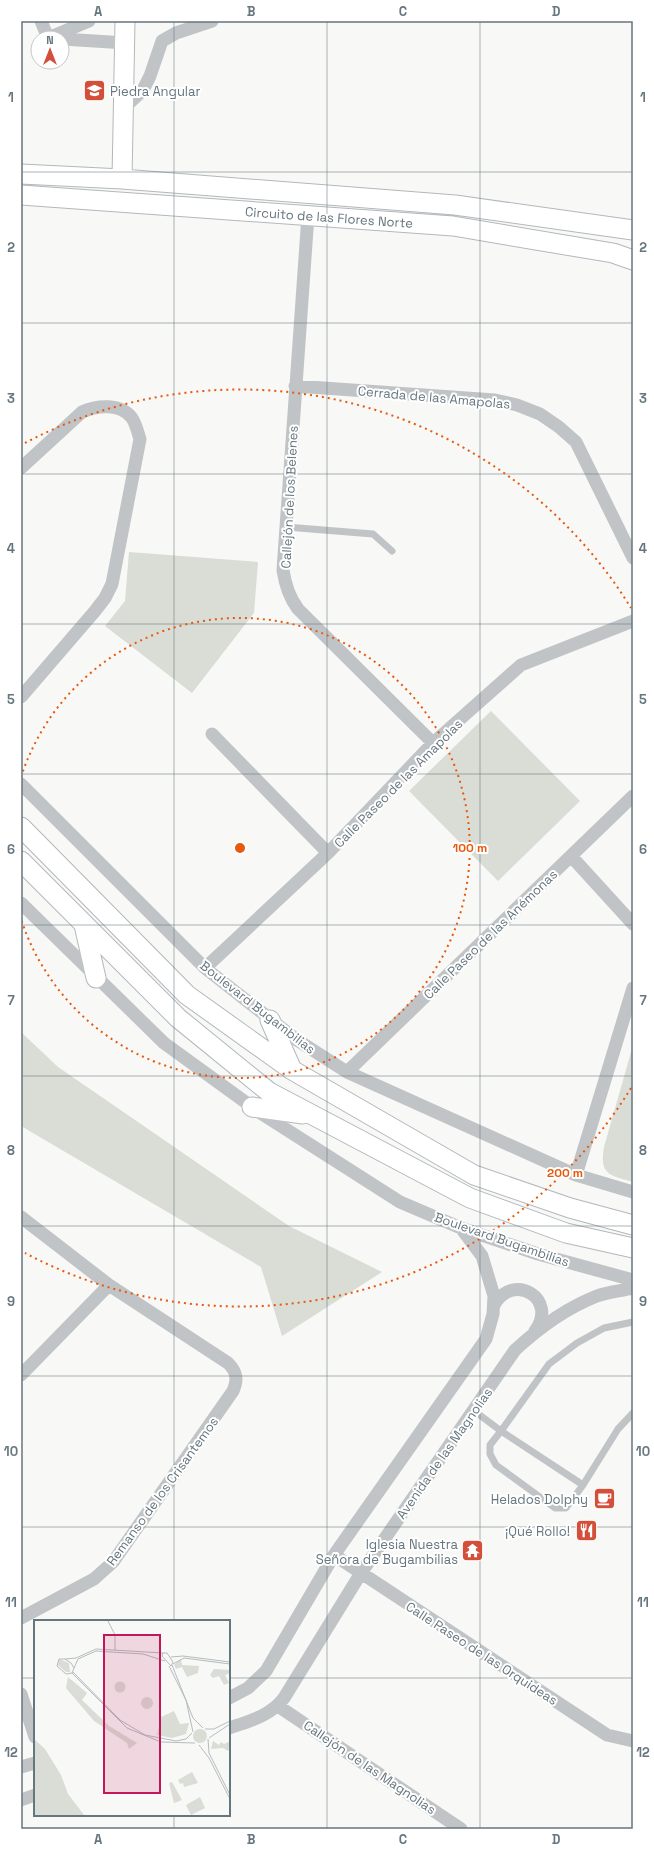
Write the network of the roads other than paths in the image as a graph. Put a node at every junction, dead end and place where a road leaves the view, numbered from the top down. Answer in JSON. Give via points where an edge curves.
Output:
{"nodes":[{"id":1,"x":41,"y":21,"type":"edge"},
{"id":2,"x":89,"y":21,"type":"edge"},
{"id":3,"x":125,"y":21,"type":"edge"},
{"id":4,"x":212,"y":21,"type":"edge"},
{"id":5,"x":46,"y":30,"type":"edge"},
{"id":6,"x":68,"y":30,"type":"edge"},
{"id":7,"x":70,"y":40,"type":"edge"},
{"id":8,"x":126,"y":43,"type":"junction"},
{"id":9,"x":124,"y":108,"type":"junction"},
{"id":10,"x":21,"y":174,"type":"edge"},
{"id":11,"x":122,"y":179,"type":"junction"},
{"id":12,"x":21,"y":196,"type":"edge"},
{"id":13,"x":455,"y":205,"type":"junction"},
{"id":14,"x":308,"y":215,"type":"junction"},
{"id":15,"x":453,"y":226,"type":"junction"},
{"id":16,"x":627,"y":230,"type":"edge"},
{"id":17,"x":614,"y":253,"type":"junction"},
{"id":18,"x":633,"y":260,"type":"edge"},
{"id":19,"x":295,"y":386,"type":"junction"},
{"id":20,"x":21,"y":468,"type":"edge"},
{"id":21,"x":286,"y":527,"type":"junction"},
{"id":22,"x":392,"y":551,"type":"dead end"},
{"id":23,"x":633,"y":558,"type":"edge"},
{"id":24,"x":633,"y":621,"type":"edge"},
{"id":25,"x":21,"y":697,"type":"edge"},
{"id":26,"x":212,"y":734,"type":"dead end"},
{"id":27,"x":433,"y":743,"type":"junction"},
{"id":28,"x":21,"y":784,"type":"edge"},
{"id":29,"x":633,"y":796,"type":"edge"},
{"id":30,"x":21,"y":827,"type":"edge"},
{"id":31,"x":328,"y":853,"type":"junction"},
{"id":32,"x":571,"y":856,"type":"junction"},
{"id":33,"x":21,"y":861,"type":"edge"},
{"id":34,"x":21,"y":904,"type":"edge"},
{"id":35,"x":84,"y":924,"type":"junction"},
{"id":36,"x":633,"y":924,"type":"edge"},
{"id":37,"x":205,"y":968,"type":"junction"},
{"id":38,"x":96,"y":978,"type":"junction"},
{"id":39,"x":633,"y":988,"type":"edge"},
{"id":40,"x":270,"y":1020,"type":"junction"},
{"id":41,"x":292,"y":1070,"type":"junction"},
{"id":42,"x":347,"y":1072,"type":"junction"},
{"id":43,"x":252,"y":1107,"type":"junction"},
{"id":44,"x":313,"y":1115,"type":"junction"},
{"id":45,"x":576,"y":1175,"type":"junction"},
{"id":46,"x":633,"y":1192,"type":"edge"},
{"id":47,"x":21,"y":1217,"type":"edge"},
{"id":48,"x":633,"y":1225,"type":"edge"},
{"id":49,"x":461,"y":1228,"type":"junction"},
{"id":50,"x":633,"y":1248,"type":"edge"},
{"id":51,"x":633,"y":1280,"type":"edge"},
{"id":52,"x":108,"y":1285,"type":"junction"},
{"id":53,"x":633,"y":1288,"type":"edge"},
{"id":54,"x":494,"y":1305,"type":"junction"},
{"id":55,"x":633,"y":1322,"type":"edge"},
{"id":56,"x":535,"y":1331,"type":"junction"},
{"id":57,"x":21,"y":1375,"type":"edge"},
{"id":58,"x":473,"y":1410,"type":"junction"},
{"id":59,"x":633,"y":1413,"type":"edge"},
{"id":60,"x":501,"y":1431,"type":"junction"},
{"id":61,"x":583,"y":1485,"type":"junction"},
{"id":62,"x":334,"y":1555,"type":"junction"},
{"id":63,"x":361,"y":1573,"type":"junction"},
{"id":64,"x":21,"y":1618,"type":"edge"},
{"id":65,"x":21,"y":1694,"type":"edge"},
{"id":66,"x":230,"y":1697,"type":"edge"},
{"id":67,"x":278,"y":1706,"type":"junction"},
{"id":68,"x":230,"y":1728,"type":"edge"},
{"id":69,"x":34,"y":1734,"type":"edge"},
{"id":70,"x":633,"y":1741,"type":"edge"},
{"id":71,"x":34,"y":1763,"type":"edge"},
{"id":72,"x":21,"y":1767,"type":"edge"},
{"id":73,"x":34,"y":1795,"type":"edge"},
{"id":74,"x":21,"y":1800,"type":"edge"},
{"id":75,"x":461,"y":1829,"type":"edge"}],
"edges":[{"from":1,"to":5,"type":"street"},
{"from":2,"to":6,"type":"street"},
{"from":3,"to":8,"type":"street"},
{"from":4,"to":9,"type":"street","via":[[176,33],[162,41],[143,90]]},
{"from":7,"to":8,"type":"street"},
{"from":8,"to":9,"type":"street"},
{"from":9,"to":11,"type":"street"},
{"from":10,"to":11,"type":"street","name":"Circuito de las Flores Norte"},
{"from":11,"to":13,"type":"street","name":"Circuito de las Flores Norte"},
{"from":12,"to":14,"type":"street","name":"Circuito de las Flores Norte"},
{"from":13,"to":15,"type":"street"},
{"from":13,"to":16,"type":"street","name":"Circuito de las Flores Norte"},
{"from":14,"to":15,"type":"street","name":"Circuito de las Flores Norte"},
{"from":14,"to":19,"type":"street","name":"Callejón de los Belenes"},
{"from":15,"to":17,"type":"street","name":"Circuito de las Flores Norte"},
{"from":16,"to":17,"type":"street"},
{"from":17,"to":18,"type":"street","name":"Circuito de las Flores Norte"},
{"from":19,"to":21,"type":"street","name":"Callejón de los Belenes"},
{"from":19,"to":23,"type":"street","name":"Cerrada de las Amapolas","via":[[494,400],[540,414],[576,442]]},
{"from":20,"to":25,"type":"street","via":[[82,412],[97,407],[113,407],[133,418],[140,439],[112,584],[95,611]]},
{"from":21,"to":22,"type":"lane","via":[[373,534]]},
{"from":21,"to":27,"type":"street","name":"Callejón de los Belenes","via":[[284,580],[291,600]]},
{"from":24,"to":27,"type":"street","name":"Calle Paseo de las Amapolas","via":[[521,665]]},
{"from":26,"to":31,"type":"street"},
{"from":27,"to":31,"type":"street","name":"Calle Paseo de las Amapolas"},
{"from":28,"to":37,"type":"street","name":"Boulevard Bugambilias"},
{"from":29,"to":32,"type":"street","name":"Calle Paseo de las Anémonas"},
{"from":30,"to":41,"type":"street","via":[[187,995]]},
{"from":31,"to":37,"type":"street","name":"Calle Paseo de las Amapolas"},
{"from":32,"to":36,"type":"street"},
{"from":32,"to":42,"type":"street","name":"Calle Paseo de las Anémonas"},
{"from":33,"to":35,"type":"street","name":"Boulevard Bugambilias"},
{"from":34,"to":38,"type":"street","name":"Boulevard Bugambilias"},
{"from":35,"to":38,"type":"street"},
{"from":35,"to":44,"type":"street","name":"Boulevard Bugambilias","via":[[178,1018],[269,1092]]},
{"from":37,"to":40,"type":"street","name":"Boulevard Bugambilias"},
{"from":38,"to":43,"type":"street","name":"Boulevard Bugambilias","via":[[164,1043]]},
{"from":39,"to":45,"type":"street"},
{"from":40,"to":41,"type":"street"},
{"from":40,"to":42,"type":"street","name":"Boulevard Bugambilias"},
{"from":41,"to":48,"type":"street","via":[[474,1175],[570,1208]]},
{"from":42,"to":45,"type":"street","name":"Boulevard Bugambilias"},
{"from":43,"to":44,"type":"street"},
{"from":43,"to":49,"type":"street","name":"Boulevard Bugambilias","via":[[400,1202]]},
{"from":44,"to":50,"type":"street","name":"Boulevard Bugambilias","via":[[470,1198],[566,1233]]},
{"from":45,"to":46,"type":"street","name":"Boulevard Bugambilias"},
{"from":47,"to":52,"type":"street"},
{"from":49,"to":51,"type":"street","name":"Boulevard Bugambilias","via":[[538,1254]]},
{"from":49,"to":54,"type":"street","via":[[482,1256],[494,1296]]},
{"from":52,"to":57,"type":"street"},
{"from":52,"to":64,"type":"street","name":"Remanso de los Crisantemos","via":[[228,1363],[236,1372],[237,1379],[233,1391],[113,1562],[94,1579]]},
{"from":53,"to":56,"type":"street","name":"Avenida de las Magnolias","via":[[598,1296],[563,1313]]},
{"from":54,"to":56,"type":"street","via":[[502,1294],[509,1290],[530,1293],[536,1297],[542,1311],[540,1325]]},
{"from":54,"to":62,"type":"street","via":[[486,1339]]},
{"from":55,"to":60,"type":"lane","via":[[604,1328],[577,1343],[549,1364]]},
{"from":56,"to":58,"type":"street","name":"Avenida de las Magnolias","via":[[515,1350]]},
{"from":58,"to":60,"type":"lane"},
{"from":58,"to":63,"type":"street","name":"Avenida de las Magnolias"},
{"from":59,"to":61,"type":"lane","via":[[618,1428]]},
{"from":60,"to":61,"type":"lane"},
{"from":60,"to":61,"type":"lane","via":[[490,1444],[492,1460],[555,1508],[566,1508]]},
{"from":62,"to":63,"type":"street","name":"Calle Paseo de las Orquideas"},
{"from":62,"to":66,"type":"street","via":[[266,1671],[248,1688]]},
{"from":63,"to":67,"type":"street","name":"Avenida de las Magnolias"},
{"from":63,"to":70,"type":"street","name":"Calle Paseo de las Orquideas","via":[[607,1735]]},
{"from":65,"to":69,"type":"street"},
{"from":67,"to":68,"type":"street","name":"Avenida de las Magnolias","via":[[259,1719]]},
{"from":67,"to":75,"type":"street","name":"Callejón de las Magnolias"},
{"from":71,"to":72,"type":"street"},
{"from":73,"to":74,"type":"street"}]}
